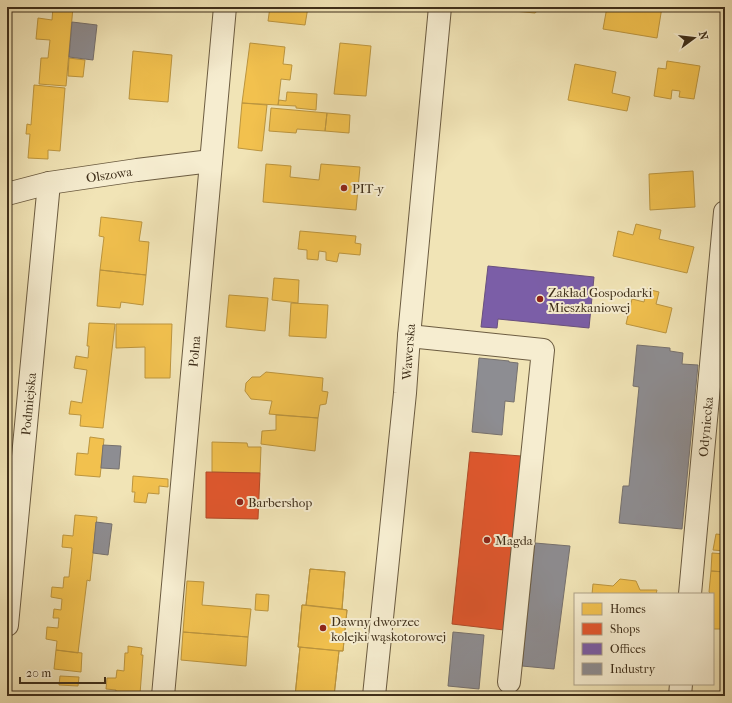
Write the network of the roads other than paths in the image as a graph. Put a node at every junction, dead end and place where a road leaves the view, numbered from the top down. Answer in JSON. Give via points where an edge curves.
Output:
{"nodes":[{"id":1,"x":225,"y":7,"type":"edge"},
{"id":2,"x":440,"y":7,"type":"edge"},
{"id":3,"x":211,"y":161,"type":"junction"},
{"id":4,"x":49,"y":183,"type":"junction"},
{"id":5,"x":7,"y":194,"type":"edge"},
{"id":6,"x":725,"y":212,"type":"edge"},
{"id":7,"x":409,"y":336,"type":"junction"},
{"id":8,"x":690,"y":593,"type":"edge"},
{"id":9,"x":7,"y":625,"type":"edge"},
{"id":10,"x":509,"y":682,"type":"dead end"},
{"id":11,"x":681,"y":685,"type":"edge"},
{"id":12,"x":162,"y":696,"type":"edge"},
{"id":13,"x":374,"y":696,"type":"edge"},
{"id":14,"x":680,"y":696,"type":"edge"}],
"edges":[{"from":1,"to":3,"type":"street","name":"Polna"},
{"from":2,"to":7,"type":"street","name":"Wawerska"},
{"from":3,"to":4,"type":"street","name":"Olszowa"},
{"from":3,"to":12,"type":"street","name":"Polna"},
{"from":4,"to":5,"type":"street","name":"Olszowa"},
{"from":4,"to":9,"type":"street","name":"Podmiejska"},
{"from":6,"to":8,"type":"street","name":"Odyniecka"},
{"from":7,"to":10,"type":"street","via":[[543,350]]},
{"from":7,"to":13,"type":"street","name":"Wawerska"},
{"from":11,"to":14,"type":"street"}]}
